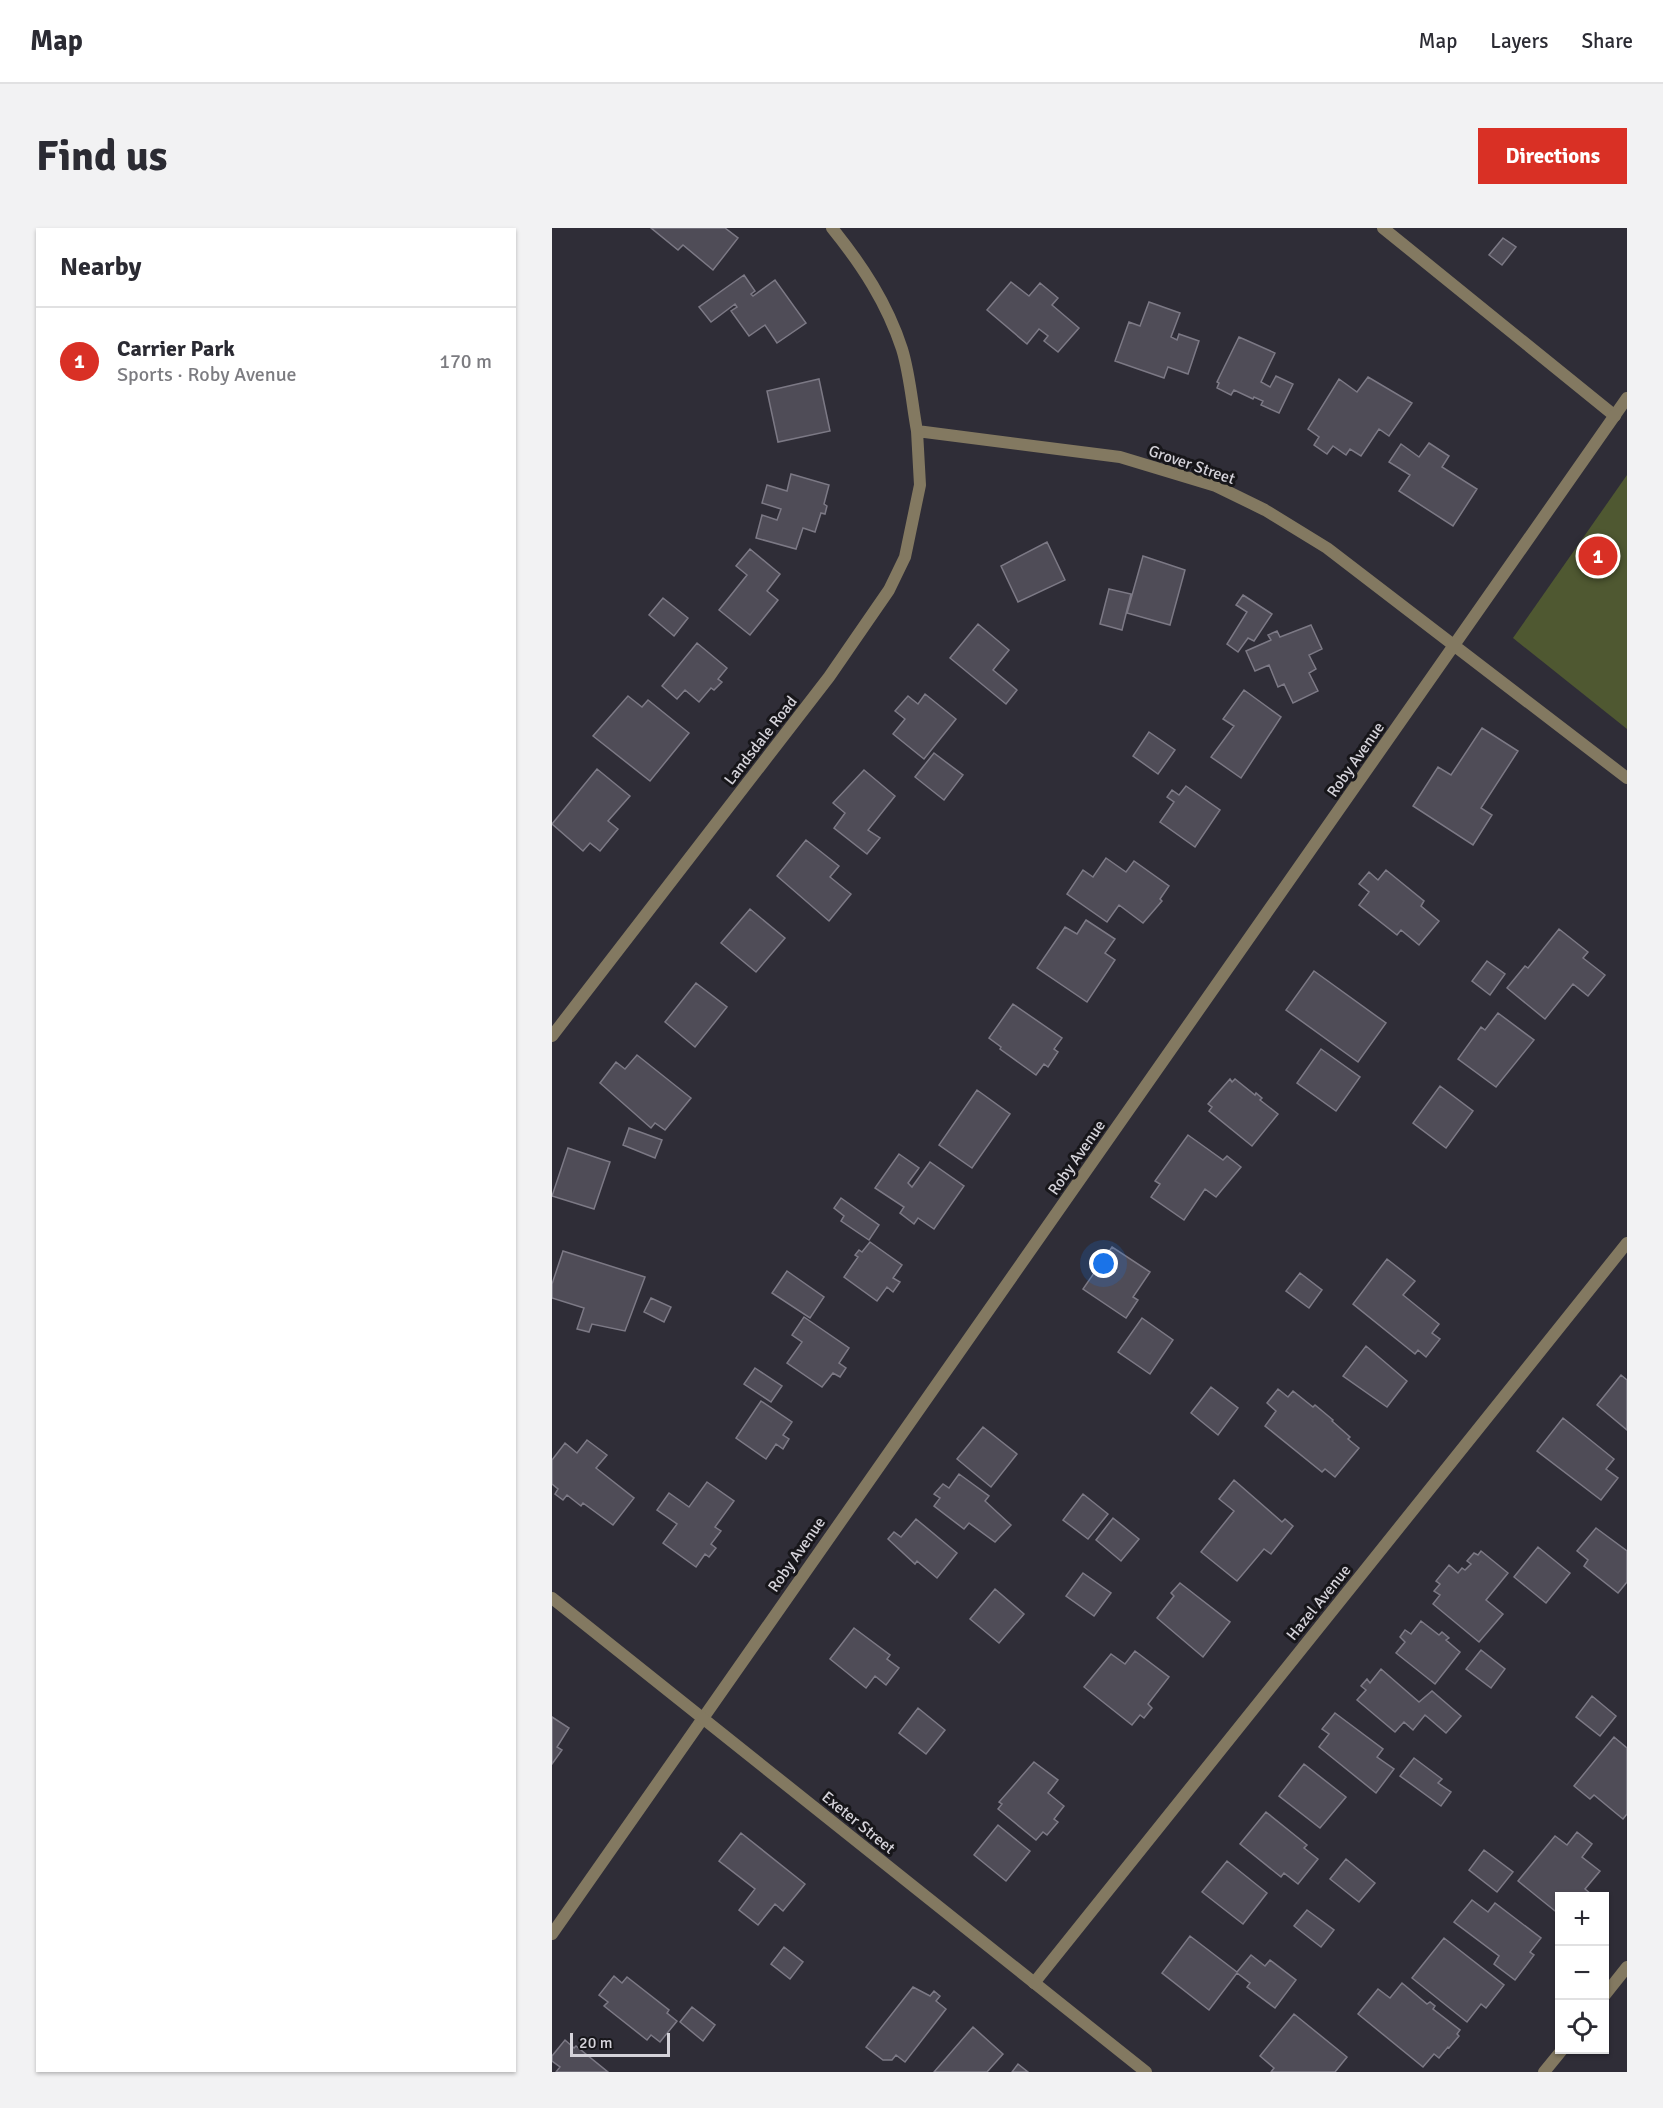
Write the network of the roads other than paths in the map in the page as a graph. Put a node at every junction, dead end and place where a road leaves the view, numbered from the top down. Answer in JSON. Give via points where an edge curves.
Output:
{"nodes":[{"id":1,"x":832,"y":228,"type":"edge"},
{"id":2,"x":1383,"y":228,"type":"edge"},
{"id":3,"x":1398,"y":233,"type":"edge"},
{"id":4,"x":1627,"y":398,"type":"edge"},
{"id":5,"x":1615,"y":416,"type":"junction"},
{"id":6,"x":917,"y":431,"type":"junction"},
{"id":7,"x":1455,"y":645,"type":"junction"},
{"id":8,"x":1627,"y":778,"type":"edge"},
{"id":9,"x":552,"y":1036,"type":"edge"},
{"id":10,"x":1627,"y":1243,"type":"edge"},
{"id":11,"x":552,"y":1598,"type":"edge"},
{"id":12,"x":702,"y":1718,"type":"junction"},
{"id":13,"x":552,"y":1934,"type":"edge"},
{"id":14,"x":1627,"y":1967,"type":"edge"},
{"id":15,"x":1034,"y":1983,"type":"junction"},
{"id":16,"x":1609,"y":1991,"type":"edge"},
{"id":17,"x":1558,"y":2054,"type":"edge"},
{"id":18,"x":1146,"y":2072,"type":"edge"},
{"id":19,"x":1544,"y":2072,"type":"edge"}],
"edges":[{"from":1,"to":6,"type":"street","via":[[859,261],[887,309],[902,351]]},
{"from":2,"to":3,"type":"street"},
{"from":3,"to":5,"type":"street"},
{"from":4,"to":5,"type":"street","name":"Roby Avenue"},
{"from":5,"to":7,"type":"street","name":"Roby Avenue"},
{"from":6,"to":7,"type":"street","name":"Grover Street","via":[[1120,457],[1216,486],[1327,548]]},
{"from":6,"to":9,"type":"street","name":"Landsdale Road","via":[[920,485],[905,557],[890,590],[830,677]]},
{"from":7,"to":8,"type":"street","name":"Grover Street"},
{"from":7,"to":12,"type":"street","name":"Roby Avenue"},
{"from":10,"to":15,"type":"street","name":"Hazel Avenue"},
{"from":11,"to":12,"type":"street","name":"Exeter Street"},
{"from":12,"to":13,"type":"street","name":"Roby Avenue"},
{"from":12,"to":15,"type":"street","name":"Exeter Street"},
{"from":14,"to":16,"type":"street"},
{"from":15,"to":18,"type":"street","name":"Exeter Street"},
{"from":17,"to":19,"type":"street"}]}
